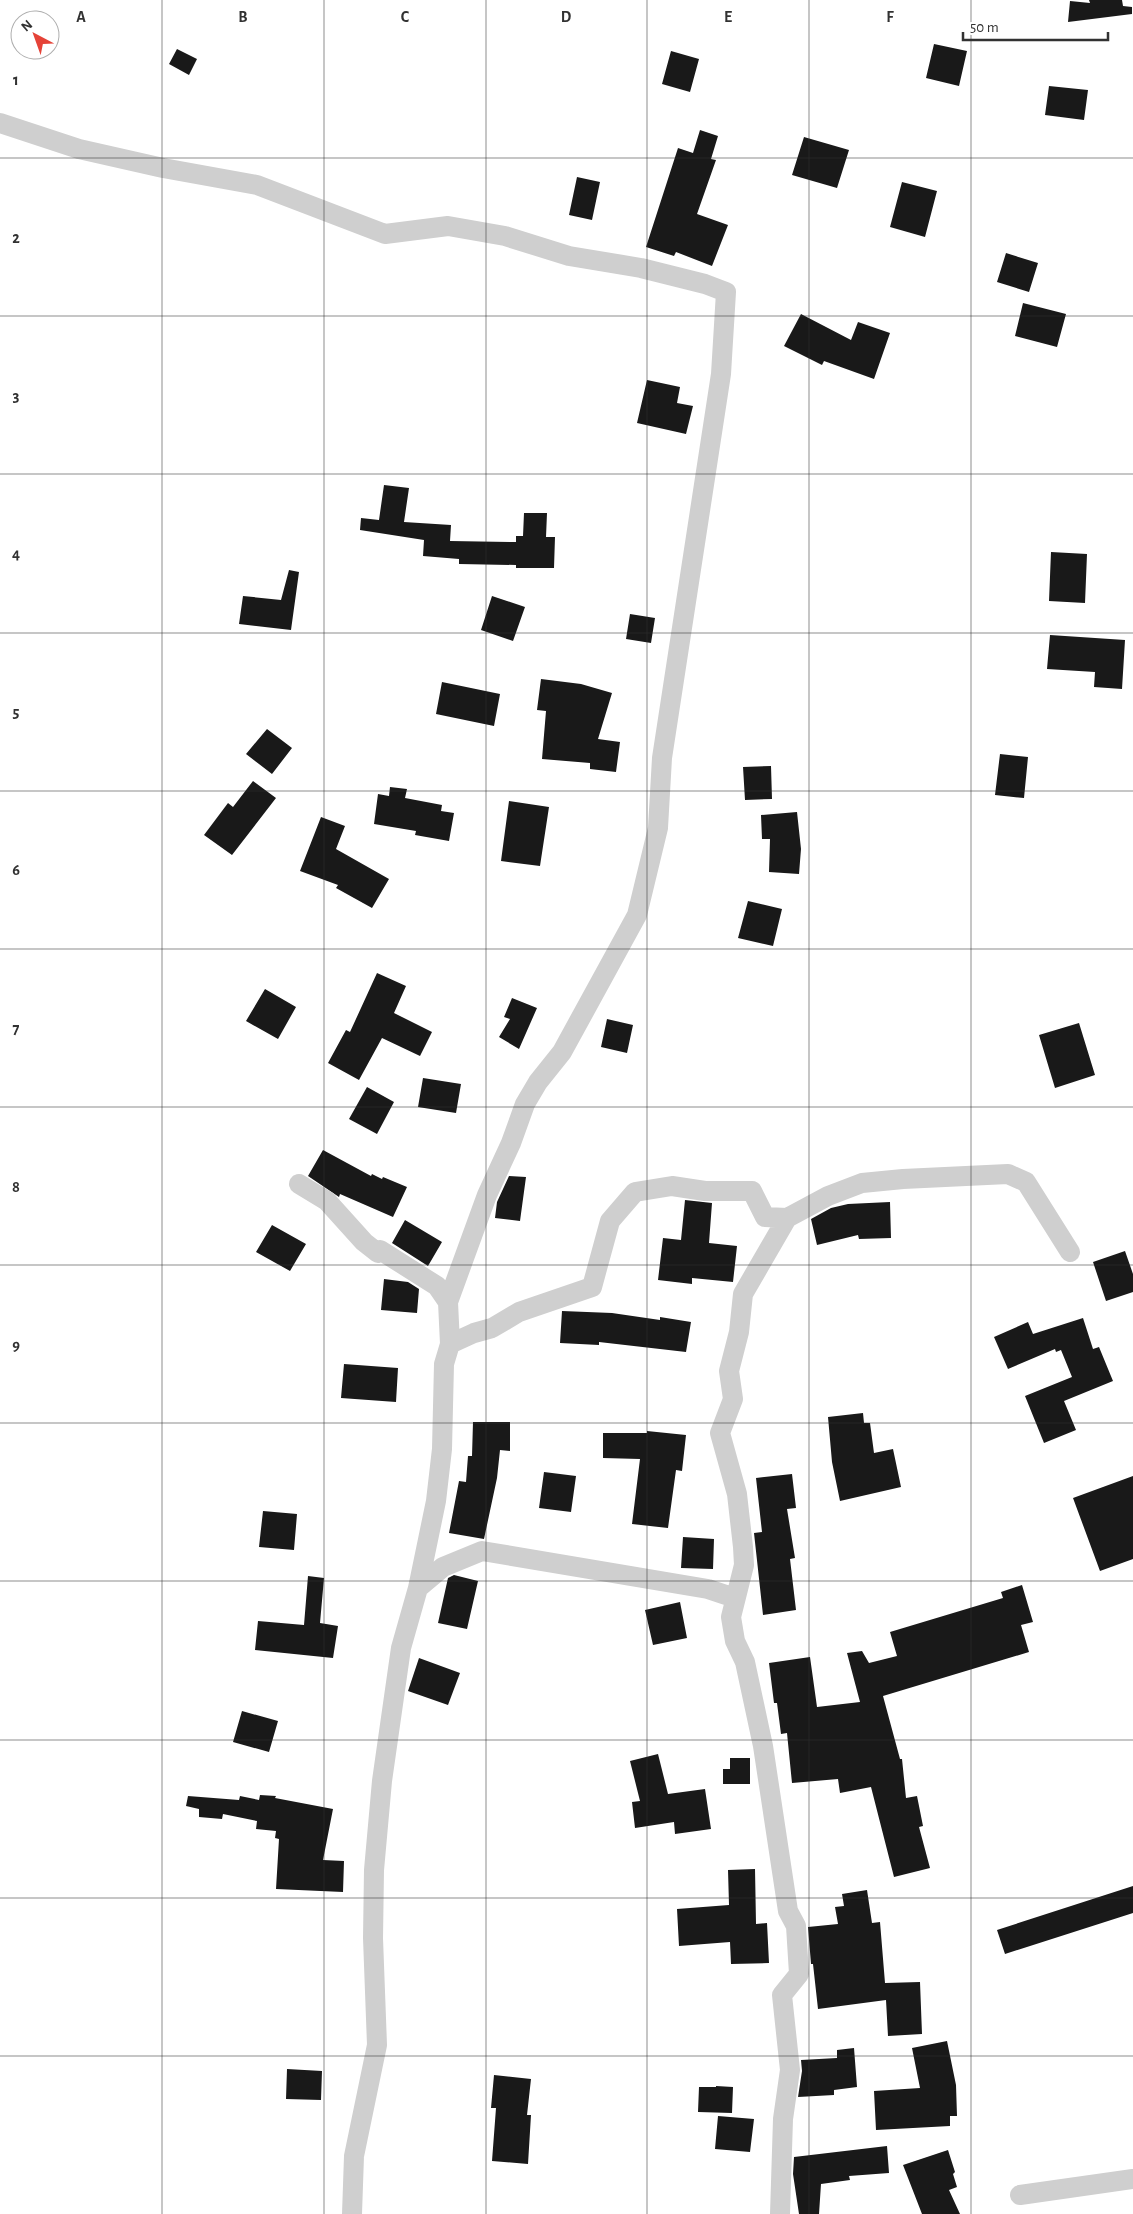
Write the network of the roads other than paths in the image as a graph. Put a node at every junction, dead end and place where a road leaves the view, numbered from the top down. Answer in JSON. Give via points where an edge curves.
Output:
{"nodes":[{"id":1,"x":0,"y":123,"type":"edge"},
{"id":2,"x":299,"y":1184,"type":"dead end"},
{"id":3,"x":787,"y":1218,"type":"junction"},
{"id":4,"x":1070,"y":1252,"type":"dead end"},
{"id":5,"x":448,"y":1302,"type":"junction"},
{"id":6,"x":450,"y":1344,"type":"junction"},
{"id":7,"x":418,"y":1588,"type":"junction"},
{"id":8,"x":735,"y":1598,"type":"junction"},
{"id":9,"x":1133,"y":2179,"type":"edge"},
{"id":10,"x":1020,"y":2194,"type":"dead end"},
{"id":11,"x":352,"y":2214,"type":"edge"},
{"id":12,"x":780,"y":2214,"type":"edge"}],
"edges":[{"from":1,"to":5,"type":"street","via":[[79,149],[256,184],[385,234],[448,226],[505,236],[569,256],[641,268],[726,292],[721,374],[662,758],[658,828],[637,915],[562,1052],[538,1082],[526,1104],[487,1194]]},
{"from":2,"to":5,"type":"street","via":[[327,1202],[378,1253],[380,1250],[437,1286]]},
{"from":3,"to":4,"type":"street","via":[[828,1196],[862,1183],[1008,1174],[1026,1182]]},
{"from":3,"to":6,"type":"street","via":[[766,1217],[752,1191],[705,1191],[672,1186],[635,1192],[610,1221],[592,1287],[519,1312],[492,1328]]},
{"from":3,"to":8,"type":"street","via":[[743,1294],[729,1371],[733,1399],[720,1434],[737,1494],[744,1547],[744,1565]]},
{"from":5,"to":6,"type":"street"},
{"from":6,"to":7,"type":"street","via":[[444,1364],[442,1449],[436,1501]]},
{"from":7,"to":8,"type":"street","via":[[443,1567],[482,1551],[708,1589]]},
{"from":7,"to":11,"type":"street","via":[[401,1648],[382,1781],[372,1938],[377,2045],[354,2156]]},
{"from":8,"to":12,"type":"street","via":[[732,1625],[745,1662],[763,1746],[788,1911],[796,1926],[798,1974],[782,1995],[790,2070],[783,2119]]},
{"from":9,"to":10,"type":"street"}]}
